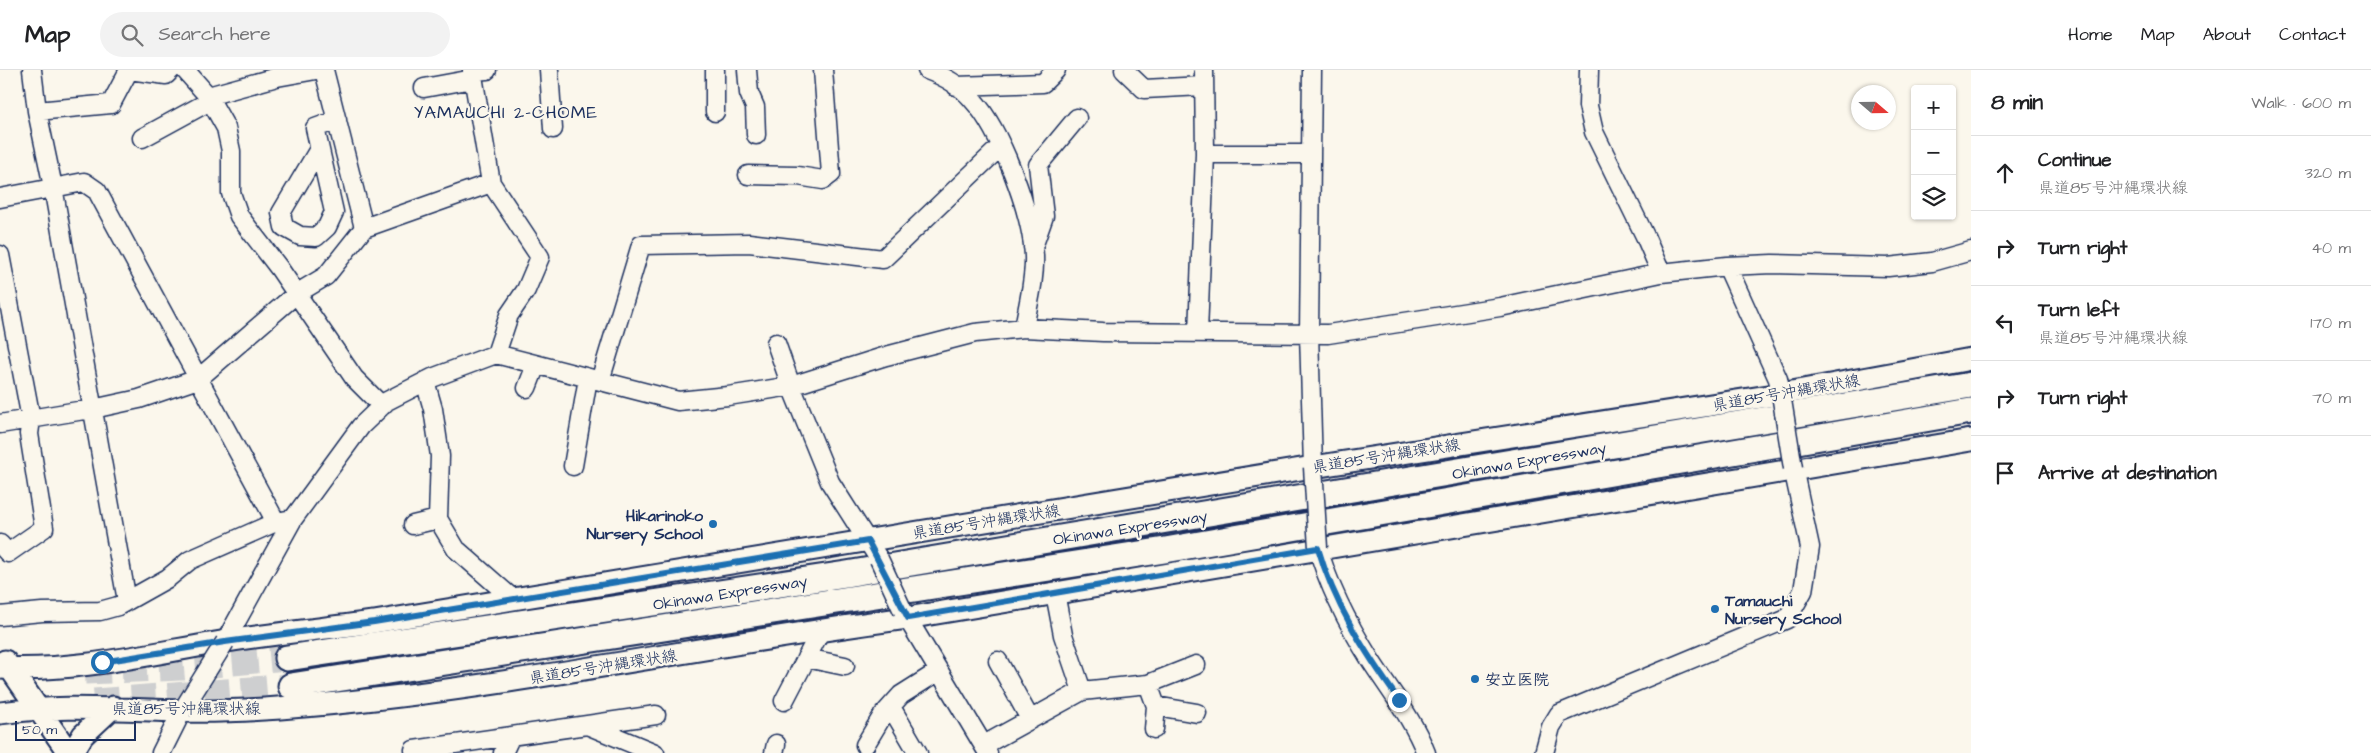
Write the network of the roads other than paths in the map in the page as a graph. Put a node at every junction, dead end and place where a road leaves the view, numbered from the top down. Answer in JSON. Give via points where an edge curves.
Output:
{"nodes":[{"id":1,"x":32,"y":70,"type":"edge"},
{"id":2,"x":171,"y":70,"type":"edge"},
{"id":3,"x":185,"y":70,"type":"edge"},
{"id":4,"x":316,"y":70,"type":"edge"},
{"id":5,"x":324,"y":70,"type":"edge"},
{"id":6,"x":549,"y":70,"type":"edge"},
{"id":7,"x":715,"y":70,"type":"edge"},
{"id":8,"x":747,"y":70,"type":"edge"},
{"id":9,"x":823,"y":70,"type":"edge"},
{"id":10,"x":927,"y":70,"type":"edge"},
{"id":11,"x":1056,"y":70,"type":"edge"},
{"id":12,"x":1124,"y":70,"type":"edge"},
{"id":13,"x":1312,"y":70,"type":"edge"},
{"id":14,"x":1589,"y":70,"type":"edge"},
{"id":15,"x":476,"y":72,"type":"edge"},
{"id":16,"x":1204,"y":78,"type":"edge"},
{"id":17,"x":956,"y":86,"type":"junction"},
{"id":18,"x":424,"y":88,"type":"dead end"},
{"id":19,"x":209,"y":98,"type":"junction"},
{"id":20,"x":37,"y":111,"type":"junction"},
{"id":21,"x":715,"y":112,"type":"dead end"},
{"id":22,"x":1077,"y":118,"type":"dead end"},
{"id":23,"x":337,"y":120,"type":"junction"},
{"id":24,"x":553,"y":129,"type":"dead end"},
{"id":25,"x":756,"y":134,"type":"dead end"},
{"id":26,"x":142,"y":138,"type":"dead end"},
{"id":27,"x":1001,"y":146,"type":"junction"},
{"id":28,"x":319,"y":149,"type":"dead end"},
{"id":29,"x":1204,"y":154,"type":"junction"},
{"id":30,"x":1311,"y":154,"type":"junction"},
{"id":31,"x":748,"y":175,"type":"dead end"},
{"id":32,"x":490,"y":183,"type":"junction"},
{"id":33,"x":53,"y":187,"type":"junction"},
{"id":34,"x":0,"y":198,"type":"edge"},
{"id":35,"x":364,"y":228,"type":"junction"},
{"id":36,"x":1033,"y":247,"type":"junction"},
{"id":37,"x":1971,"y":252,"type":"edge"},
{"id":38,"x":0,"y":255,"type":"edge"},
{"id":39,"x":1727,"y":266,"type":"junction"},
{"id":40,"x":1660,"y":272,"type":"junction"},
{"id":41,"x":296,"y":294,"type":"junction"},
{"id":42,"x":6,"y":322,"type":"edge"},
{"id":43,"x":1024,"y":328,"type":"junction"},
{"id":44,"x":1198,"y":333,"type":"junction"},
{"id":45,"x":1309,"y":333,"type":"junction"},
{"id":46,"x":776,"y":343,"type":"dead end"},
{"id":47,"x":496,"y":354,"type":"junction"},
{"id":48,"x":1971,"y":359,"type":"edge"},
{"id":49,"x":536,"y":364,"type":"junction"},
{"id":50,"x":198,"y":379,"type":"junction"},
{"id":51,"x":594,"y":379,"type":"junction"},
{"id":52,"x":425,"y":381,"type":"junction"},
{"id":53,"x":1971,"y":385,"type":"edge"},
{"id":54,"x":791,"y":386,"type":"junction"},
{"id":55,"x":527,"y":388,"type":"dead end"},
{"id":56,"x":1781,"y":394,"type":"junction"},
{"id":57,"x":382,"y":406,"type":"junction"},
{"id":58,"x":94,"y":409,"type":"junction"},
{"id":59,"x":1971,"y":412,"type":"edge"},
{"id":60,"x":31,"y":419,"type":"junction"},
{"id":61,"x":0,"y":424,"type":"edge"},
{"id":62,"x":1971,"y":440,"type":"edge"},
{"id":63,"x":573,"y":466,"type":"dead end"},
{"id":64,"x":1313,"y":467,"type":"junction"},
{"id":65,"x":1793,"y":468,"type":"junction"},
{"id":66,"x":293,"y":519,"type":"junction"},
{"id":67,"x":438,"y":519,"type":"junction"},
{"id":68,"x":276,"y":522,"type":"junction"},
{"id":69,"x":413,"y":525,"type":"dead end"},
{"id":70,"x":868,"y":541,"type":"junction"},
{"id":71,"x":0,"y":544,"type":"edge"},
{"id":72,"x":1318,"y":548,"type":"junction"},
{"id":73,"x":1055,"y":593,"type":"junction"},
{"id":74,"x":513,"y":599,"type":"junction"},
{"id":75,"x":128,"y":601,"type":"junction"},
{"id":76,"x":905,"y":615,"type":"junction"},
{"id":77,"x":0,"y":616,"type":"edge"},
{"id":78,"x":821,"y":630,"type":"junction"},
{"id":79,"x":225,"y":642,"type":"junction"},
{"id":80,"x":287,"y":658,"type":"tunnel mouth"},
{"id":81,"x":806,"y":658,"type":"junction"},
{"id":82,"x":998,"y":661,"type":"dead end"},
{"id":83,"x":4,"y":664,"type":"edge"},
{"id":84,"x":1196,"y":665,"type":"dead end"},
{"id":85,"x":845,"y":666,"type":"dead end"},
{"id":86,"x":939,"y":671,"type":"junction"},
{"id":87,"x":1148,"y":684,"type":"junction"},
{"id":88,"x":291,"y":686,"type":"tunnel mouth"},
{"id":89,"x":1082,"y":691,"type":"junction"},
{"id":90,"x":784,"y":701,"type":"dead end"},
{"id":91,"x":1156,"y":706,"type":"junction"},
{"id":92,"x":891,"y":707,"type":"junction"},
{"id":93,"x":38,"y":708,"type":"junction"},
{"id":94,"x":113,"y":708,"type":"junction"},
{"id":95,"x":182,"y":711,"type":"junction"},
{"id":96,"x":1197,"y":712,"type":"dead end"},
{"id":97,"x":0,"y":713,"type":"edge"},
{"id":98,"x":656,"y":715,"type":"dead end"},
{"id":99,"x":1030,"y":719,"type":"junction"},
{"id":100,"x":587,"y":725,"type":"junction"},
{"id":101,"x":1154,"y":729,"type":"dead end"},
{"id":102,"x":512,"y":736,"type":"junction"},
{"id":103,"x":865,"y":745,"type":"dead end"},
{"id":104,"x":986,"y":749,"type":"edge"},
{"id":105,"x":66,"y":753,"type":"edge"},
{"id":106,"x":72,"y":753,"type":"edge"},
{"id":107,"x":162,"y":753,"type":"edge"},
{"id":108,"x":421,"y":753,"type":"edge"},
{"id":109,"x":503,"y":753,"type":"edge"},
{"id":110,"x":655,"y":753,"type":"edge"},
{"id":111,"x":918,"y":753,"type":"edge"},
{"id":112,"x":1426,"y":753,"type":"edge"},
{"id":113,"x":1544,"y":753,"type":"edge"}],
"edges":[{"from":1,"to":20,"type":"street"},
{"from":2,"to":20,"type":"street","via":[[166,75],[128,70],[111,104]]},
{"from":3,"to":19,"type":"street"},
{"from":4,"to":19,"type":"street","via":[[277,77]]},
{"from":5,"to":23,"type":"street"},
{"from":6,"to":24,"type":"street"},
{"from":7,"to":21,"type":"street"},
{"from":8,"to":25,"type":"street","via":[[749,93],[755,107]]},
{"from":9,"to":31,"type":"street","via":[[831,174],[822,180]]},
{"from":10,"to":17,"type":"street"},
{"from":11,"to":17,"type":"street","via":[[1042,84]]},
{"from":12,"to":16,"type":"street","via":[[1144,89]]},
{"from":13,"to":30,"type":"street"},
{"from":14,"to":40,"type":"street","via":[[1588,106],[1594,132],[1646,236]]},
{"from":15,"to":18,"type":"street"},
{"from":15,"to":32,"type":"street"},
{"from":16,"to":29,"type":"street"},
{"from":17,"to":27,"type":"street","via":[[985,116]]},
{"from":19,"to":26,"type":"street"},
{"from":19,"to":41,"type":"street","via":[[226,128],[231,151],[231,193],[239,216]]},
{"from":20,"to":33,"type":"street"},
{"from":22,"to":36,"type":"street","via":[[1038,165],[1044,216]]},
{"from":23,"to":28,"type":"street","via":[[315,128]]},
{"from":23,"to":35,"type":"street"},
{"from":27,"to":36,"type":"street","via":[[1013,171]]},
{"from":27,"to":51,"type":"street","via":[[883,259],[748,243],[641,245]]},
{"from":29,"to":30,"type":"street"},
{"from":29,"to":44,"type":"street"},
{"from":30,"to":45,"type":"street"},
{"from":32,"to":35,"type":"street"},
{"from":32,"to":47,"type":"street","via":[[540,257],[526,290],[509,314]]},
{"from":33,"to":34,"type":"street"},
{"from":33,"to":50,"type":"street","via":[[84,182],[97,192]]},
{"from":33,"to":58,"type":"street"},
{"from":35,"to":41,"type":"street","via":[[326,276]]},
{"from":36,"to":43,"type":"street","via":[[1034,273]]},
{"from":37,"to":39,"type":"street","via":[[1932,262],[1888,267],[1816,264]]},
{"from":38,"to":42,"type":"street"},
{"from":39,"to":40,"type":"street"},
{"from":39,"to":56,"type":"street","via":[[1778,379]]},
{"from":40,"to":45,"type":"street","via":[[1500,307],[1328,334]]},
{"from":41,"to":50,"type":"street"},
{"from":41,"to":57,"type":"street","via":[[354,378]]},
{"from":42,"to":60,"type":"street"},
{"from":43,"to":44,"type":"street"},
{"from":43,"to":54,"type":"street","via":[[975,333],[926,345]]},
{"from":44,"to":45,"type":"street"},
{"from":45,"to":64,"type":"street"},
{"from":46,"to":54,"type":"street"},
{"from":47,"to":49,"type":"street"},
{"from":47,"to":52,"type":"street"},
{"from":48,"to":56,"type":"main road","name":"県道85号沖縄環状線"},
{"from":49,"to":51,"type":"street"},
{"from":49,"to":55,"type":"street"},
{"from":50,"to":58,"type":"street","via":[[139,399]]},
{"from":50,"to":68,"type":"street"},
{"from":51,"to":54,"type":"street","via":[[678,401]]},
{"from":51,"to":63,"type":"street"},
{"from":52,"to":57,"type":"street"},
{"from":52,"to":67,"type":"street","via":[[440,456]]},
{"from":53,"to":80,"type":"highway","name":"Okinawa Expressway","via":[[846,574]]},
{"from":54,"to":70,"type":"street","via":[[830,482]]},
{"from":56,"to":64,"type":"main road","name":"県道85号沖縄環状線"},
{"from":56,"to":65,"type":"street","bridge":true},
{"from":57,"to":66,"type":"street","via":[[361,426]]},
{"from":58,"to":60,"type":"street"},
{"from":58,"to":75,"type":"street"},
{"from":59,"to":88,"type":"highway","name":"Okinawa Expressway","via":[[1165,550]]},
{"from":60,"to":61,"type":"street"},
{"from":60,"to":71,"type":"street","via":[[29,434],[44,528],[8,553]]},
{"from":62,"to":65,"type":"main road","name":"県道85号沖縄環状線"},
{"from":64,"to":70,"type":"main road","name":"県道85号沖縄環状線"},
{"from":64,"to":72,"type":"street","bridge":true},
{"from":65,"to":72,"type":"main road","name":"県道85号沖縄環状線"},
{"from":65,"to":113,"type":"street","via":[[1810,548],[1803,591],[1787,619],[1559,714],[1551,727]]},
{"from":66,"to":68,"type":"street"},
{"from":66,"to":79,"type":"street"},
{"from":67,"to":69,"type":"street"},
{"from":67,"to":74,"type":"street","via":[[456,548]]},
{"from":68,"to":75,"type":"street","via":[[190,560],[168,578]]},
{"from":70,"to":74,"type":"main road","name":"県道85号沖縄環状線"},
{"from":70,"to":76,"type":"street","bridge":true},
{"from":72,"to":73,"type":"main road","name":"県道85号沖縄環状線"},
{"from":72,"to":112,"type":"street","via":[[1324,571],[1355,635],[1411,720]]},
{"from":73,"to":76,"type":"main road","name":"県道85号沖縄環状線"},
{"from":73,"to":89,"type":"street"},
{"from":74,"to":79,"type":"main road","name":"県道85号沖縄環状線"},
{"from":75,"to":77,"type":"street","via":[[100,611]]},
{"from":76,"to":78,"type":"main road","name":"県道85号沖縄環状線"},
{"from":76,"to":86,"type":"street"},
{"from":78,"to":81,"type":"street"},
{"from":78,"to":95,"type":"main road","name":"県道85号沖縄環状線","via":[[451,690],[316,705]]},
{"from":79,"to":83,"type":"main road","name":"県道85号沖縄環状線","via":[[38,670]]},
{"from":79,"to":95,"type":"street","bridge":true},
{"from":81,"to":85,"type":"street"},
{"from":81,"to":90,"type":"street"},
{"from":82,"to":99,"type":"street"},
{"from":83,"to":93,"type":"main road"},
{"from":84,"to":87,"type":"street"},
{"from":86,"to":92,"type":"street","via":[[901,695]]},
{"from":86,"to":104,"type":"street"},
{"from":87,"to":89,"type":"street"},
{"from":87,"to":91,"type":"street"},
{"from":89,"to":99,"type":"street"},
{"from":91,"to":96,"type":"street"},
{"from":91,"to":101,"type":"street"},
{"from":92,"to":103,"type":"street"},
{"from":92,"to":111,"type":"street"},
{"from":93,"to":94,"type":"main road","name":"県道85号沖縄環状線"},
{"from":93,"to":97,"type":"main road","name":"県道85号沖縄環状線"},
{"from":93,"to":105,"type":"main road"},
{"from":94,"to":95,"type":"main road","name":"県道85号沖縄環状線"},
{"from":94,"to":106,"type":"main road","via":[[82,735]]},
{"from":95,"to":107,"type":"street"},
{"from":98,"to":100,"type":"street"},
{"from":99,"to":104,"type":"street"},
{"from":100,"to":102,"type":"street"},
{"from":100,"to":110,"type":"street"},
{"from":102,"to":108,"type":"street","via":[[414,750]]},
{"from":102,"to":109,"type":"street"}]}
